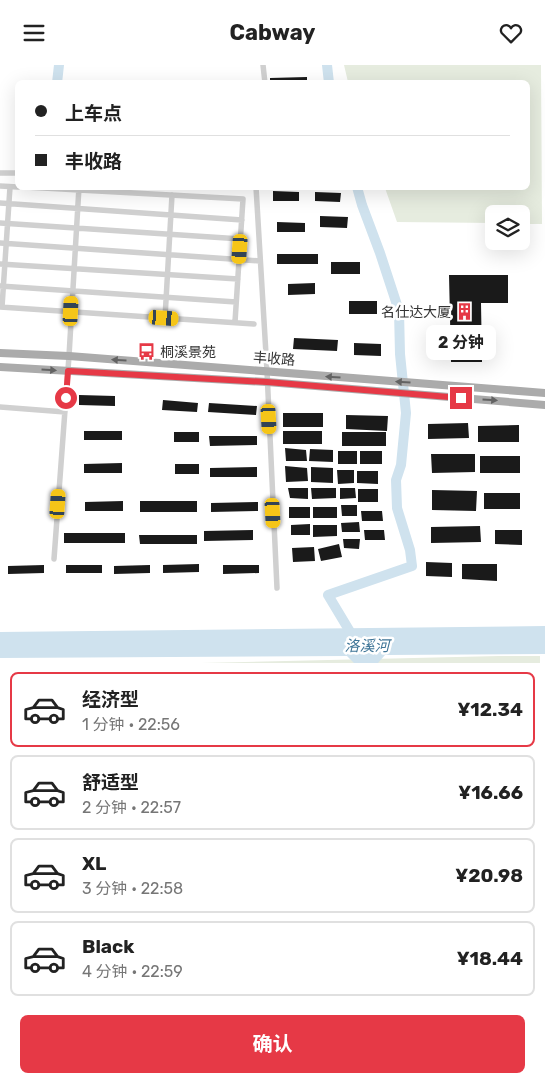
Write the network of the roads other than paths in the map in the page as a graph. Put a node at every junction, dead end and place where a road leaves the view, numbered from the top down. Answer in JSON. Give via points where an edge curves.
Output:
{"nodes":[{"id":1,"x":263,"y":65,"type":"edge"},
{"id":2,"x":264,"y":80,"type":"edge"},
{"id":3,"x":0,"y":173,"type":"edge"},
{"id":4,"x":15,"y":173,"type":"edge"},
{"id":5,"x":0,"y":186,"type":"edge"},
{"id":6,"x":10,"y":187,"type":"junction"},
{"id":7,"x":15,"y":187,"type":"edge"},
{"id":8,"x":79,"y":190,"type":"edge"},
{"id":9,"x":94,"y":190,"type":"edge"},
{"id":10,"x":256,"y":190,"type":"edge"},
{"id":11,"x":172,"y":195,"type":"junction"},
{"id":12,"x":0,"y":203,"type":"edge"},
{"id":13,"x":9,"y":203,"type":"junction"},
{"id":14,"x":77,"y":208,"type":"junction"},
{"id":15,"x":170,"y":215,"type":"junction"},
{"id":16,"x":242,"y":220,"type":"junction"},
{"id":17,"x":0,"y":223,"type":"edge"},
{"id":18,"x":8,"y":223,"type":"junction"},
{"id":19,"x":76,"y":228,"type":"junction"},
{"id":20,"x":169,"y":234,"type":"junction"},
{"id":21,"x":241,"y":239,"type":"junction"},
{"id":22,"x":3,"y":243,"type":"edge"},
{"id":23,"x":75,"y":248,"type":"junction"},
{"id":24,"x":168,"y":255,"type":"junction"},
{"id":25,"x":239,"y":260,"type":"junction"},
{"id":26,"x":260,"y":261,"type":"junction"},
{"id":27,"x":2,"y":264,"type":"edge"},
{"id":28,"x":74,"y":269,"type":"junction"},
{"id":29,"x":167,"y":275,"type":"junction"},
{"id":30,"x":238,"y":279,"type":"junction"},
{"id":31,"x":2,"y":286,"type":"edge"},
{"id":32,"x":72,"y":291,"type":"junction"},
{"id":33,"x":166,"y":297,"type":"junction"},
{"id":34,"x":236,"y":302,"type":"junction"},
{"id":35,"x":1,"y":307,"type":"edge"},
{"id":36,"x":71,"y":311,"type":"junction"},
{"id":37,"x":164,"y":318,"type":"junction"},
{"id":38,"x":235,"y":322,"type":"junction"},
{"id":39,"x":254,"y":323,"type":"dead end"},
{"id":40,"x":0,"y":353,"type":"edge"},
{"id":41,"x":69,"y":356,"type":"junction"},
{"id":42,"x":0,"y":367,"type":"edge"},
{"id":43,"x":68,"y":371,"type":"junction"},
{"id":44,"x":267,"y":371,"type":"junction"},
{"id":45,"x":267,"y":382,"type":"junction"},
{"id":46,"x":545,"y":393,"type":"edge"},
{"id":47,"x":545,"y":405,"type":"edge"},
{"id":48,"x":0,"y":407,"type":"edge"},
{"id":49,"x":64,"y":412,"type":"junction"},
{"id":50,"x":54,"y":559,"type":"dead end"},
{"id":51,"x":276,"y":588,"type":"dead end"}],
"edges":[{"from":1,"to":2,"type":"street"},
{"from":3,"to":4,"type":"street"},
{"from":5,"to":6,"type":"street"},
{"from":6,"to":7,"type":"street"},
{"from":6,"to":13,"type":"street"},
{"from":8,"to":14,"type":"street"},
{"from":9,"to":11,"type":"street"},
{"from":10,"to":26,"type":"street"},
{"from":11,"to":15,"type":"street"},
{"from":11,"to":16,"type":"street","via":[[243,199]]},
{"from":12,"to":13,"type":"street"},
{"from":13,"to":14,"type":"street"},
{"from":13,"to":18,"type":"street"},
{"from":14,"to":15,"type":"street"},
{"from":14,"to":19,"type":"street"},
{"from":15,"to":16,"type":"street"},
{"from":15,"to":20,"type":"street"},
{"from":16,"to":21,"type":"street"},
{"from":17,"to":18,"type":"street"},
{"from":18,"to":19,"type":"street"},
{"from":18,"to":22,"type":"street"},
{"from":19,"to":20,"type":"street"},
{"from":19,"to":23,"type":"street"},
{"from":20,"to":21,"type":"street"},
{"from":20,"to":24,"type":"street"},
{"from":21,"to":25,"type":"street"},
{"from":22,"to":23,"type":"street"},
{"from":22,"to":27,"type":"street"},
{"from":23,"to":24,"type":"street"},
{"from":23,"to":28,"type":"street"},
{"from":24,"to":25,"type":"street"},
{"from":24,"to":29,"type":"street"},
{"from":25,"to":26,"type":"street"},
{"from":25,"to":30,"type":"street"},
{"from":26,"to":44,"type":"street"},
{"from":27,"to":28,"type":"street"},
{"from":27,"to":31,"type":"street"},
{"from":28,"to":29,"type":"street"},
{"from":28,"to":32,"type":"street"},
{"from":29,"to":30,"type":"street"},
{"from":29,"to":33,"type":"street"},
{"from":30,"to":34,"type":"street"},
{"from":31,"to":32,"type":"street"},
{"from":31,"to":35,"type":"street"},
{"from":32,"to":33,"type":"street"},
{"from":32,"to":36,"type":"street"},
{"from":33,"to":34,"type":"street"},
{"from":33,"to":37,"type":"street"},
{"from":34,"to":38,"type":"street"},
{"from":35,"to":36,"type":"street"},
{"from":36,"to":37,"type":"street"},
{"from":36,"to":41,"type":"street"},
{"from":37,"to":38,"type":"street"},
{"from":38,"to":39,"type":"street"},
{"from":40,"to":41,"type":"main road","name":"丰收路"},
{"from":41,"to":43,"type":"street"},
{"from":44,"to":41,"type":"main road","name":"丰收路","one_way":true},
{"from":42,"to":43,"type":"main road","name":"丰收路","one_way":true},
{"from":43,"to":45,"type":"main road","name":"丰收路"},
{"from":43,"to":49,"type":"street"},
{"from":44,"to":45,"type":"street"},
{"from":46,"to":44,"type":"main road","name":"丰收路","one_way":true},
{"from":45,"to":47,"type":"main road","name":"丰收路","one_way":true},
{"from":45,"to":51,"type":"street"},
{"from":48,"to":49,"type":"street"},
{"from":49,"to":50,"type":"street"}]}
